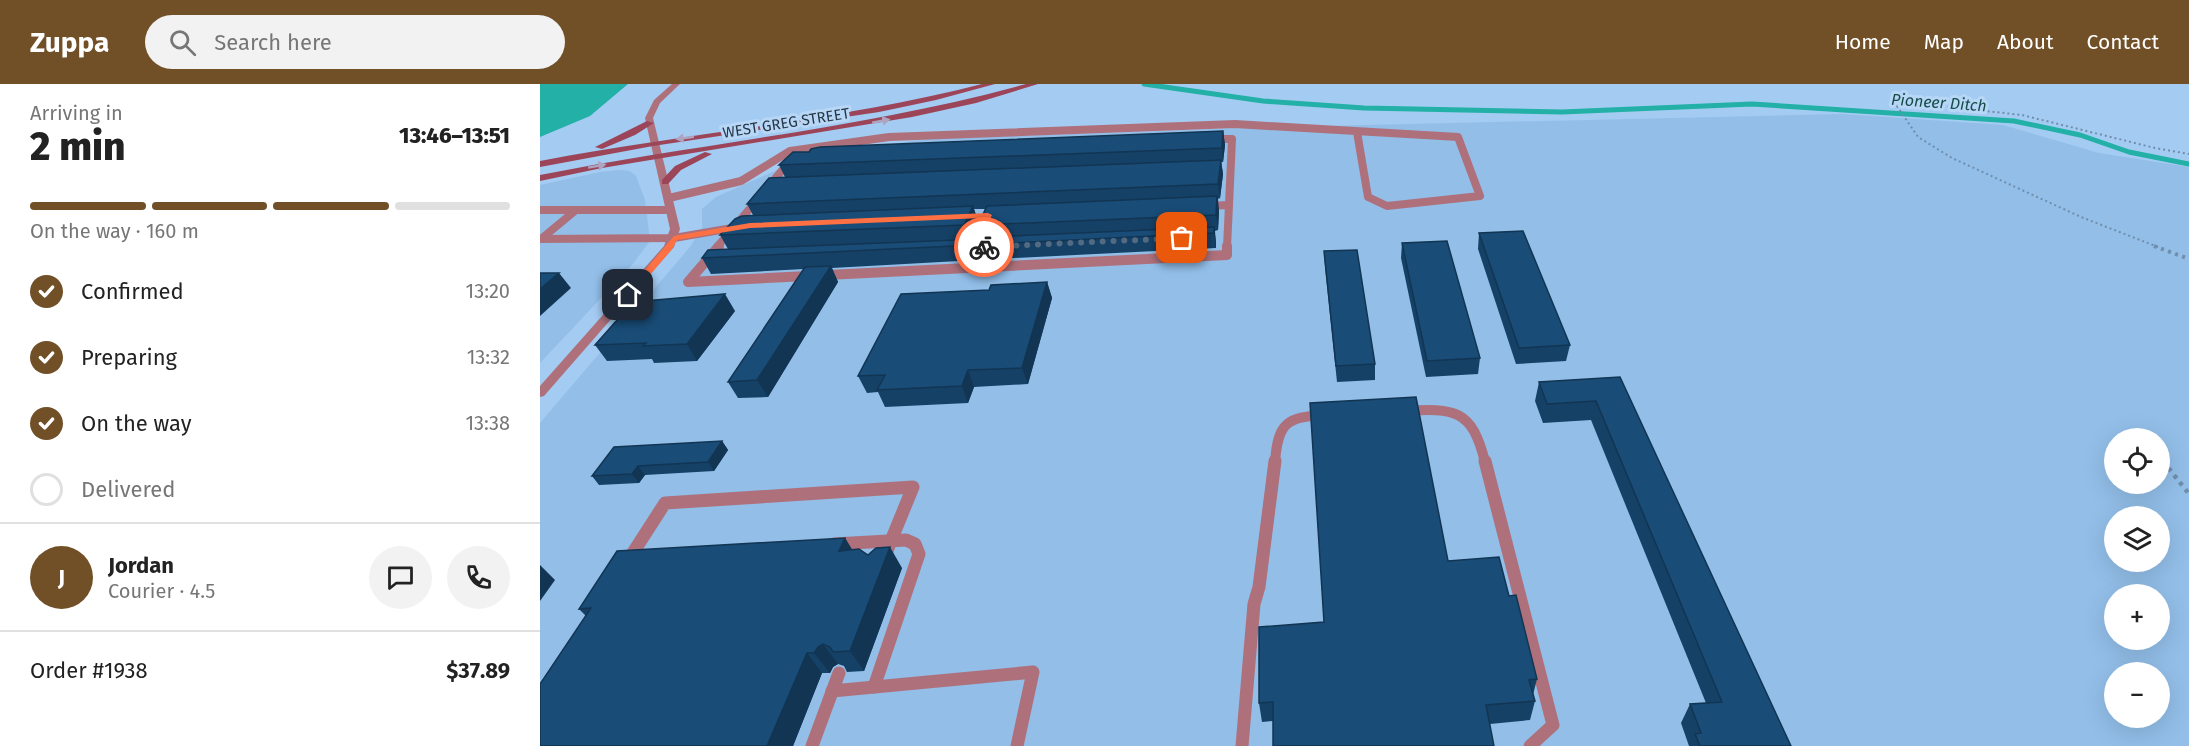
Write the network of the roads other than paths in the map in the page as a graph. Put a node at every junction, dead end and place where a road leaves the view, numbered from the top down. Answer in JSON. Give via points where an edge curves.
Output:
{"nodes":[{"id":1,"x":676,"y":84,"type":"edge"},
{"id":2,"x":991,"y":84,"type":"edge"},
{"id":3,"x":1034,"y":84,"type":"edge"},
{"id":4,"x":650,"y":123,"type":"junction"},
{"id":5,"x":1357,"y":132,"type":"junction"},
{"id":6,"x":1197,"y":140,"type":"edge"},
{"id":7,"x":753,"y":141,"type":"junction"},
{"id":8,"x":654,"y":143,"type":"junction"},
{"id":9,"x":657,"y":155,"type":"junction"},
{"id":10,"x":562,"y":160,"type":"junction"},
{"id":11,"x":800,"y":160,"type":"edge"},
{"id":12,"x":540,"y":164,"type":"edge"},
{"id":13,"x":1232,"y":168,"type":"junction"},
{"id":14,"x":1220,"y":169,"type":"edge"},
{"id":15,"x":540,"y":178,"type":"edge"},
{"id":16,"x":665,"y":182,"type":"junction"},
{"id":17,"x":780,"y":186,"type":"edge"},
{"id":18,"x":768,"y":187,"type":"junction"},
{"id":19,"x":669,"y":198,"type":"junction"},
{"id":20,"x":1229,"y":205,"type":"junction"},
{"id":21,"x":1195,"y":207,"type":"edge"},
{"id":22,"x":540,"y":210,"type":"edge"},
{"id":23,"x":576,"y":210,"type":"junction"},
{"id":24,"x":671,"y":210,"type":"junction"},
{"id":25,"x":977,"y":216,"type":"dead end"},
{"id":26,"x":750,"y":225,"type":"edge"},
{"id":27,"x":733,"y":228,"type":"junction"},
{"id":28,"x":1216,"y":236,"type":"edge"},
{"id":29,"x":1228,"y":236,"type":"junction"},
{"id":30,"x":674,"y":238,"type":"junction"},
{"id":31,"x":996,"y":246,"type":"edge"},
{"id":32,"x":973,"y":247,"type":"junction"},
{"id":33,"x":939,"y":249,"type":"edge"},
{"id":34,"x":707,"y":259,"type":"junction"},
{"id":35,"x":718,"y":259,"type":"edge"},
{"id":36,"x":964,"y":268,"type":"junction"},
{"id":37,"x":540,"y":393,"type":"edge"},
{"id":38,"x":1392,"y":411,"type":"edge"},
{"id":39,"x":1336,"y":414,"type":"edge"},
{"id":40,"x":891,"y":541,"type":"junction"},
{"id":41,"x":820,"y":545,"type":"edge"},
{"id":42,"x":880,"y":567,"type":"edge"},
{"id":43,"x":618,"y":576,"type":"edge"},
{"id":44,"x":838,"y":673,"type":"edge"},
{"id":45,"x":874,"y":687,"type":"junction"},
{"id":46,"x":832,"y":690,"type":"junction"},
{"id":47,"x":812,"y":746,"type":"edge"},
{"id":48,"x":1017,"y":746,"type":"edge"},
{"id":49,"x":1242,"y":746,"type":"edge"},
{"id":50,"x":1530,"y":746,"type":"edge"}],
"edges":[{"from":1,"to":4,"type":"street","via":[[653,108]]},
{"from":2,"to":8,"type":"main road","name":"WEST GREG STREET","one_way":true,"via":[[861,113]]},
{"from":7,"to":3,"type":"main road","name":"WEST GREG STREET","one_way":true,"via":[[888,120]]},
{"from":4,"to":8,"type":"street"},
{"from":4,"to":10,"type":"main road"},
{"from":5,"to":5,"type":"lane","via":[[1458,137],[1480,196],[1387,206],[1368,197]]},
{"from":5,"to":19,"type":"lane","via":[[1234,124],[890,137],[790,152],[741,181]]},
{"from":6,"to":13,"type":"lane","via":[[1232,139]]},
{"from":7,"to":9,"type":"main road","name":"WEST GREG STREET"},
{"from":7,"to":16,"type":"main road","via":[[691,160]]},
{"from":8,"to":9,"type":"street"},
{"from":8,"to":10,"type":"main road","name":"WEST GREG STREET"},
{"from":15,"to":9,"type":"main road","name":"WEST GREG STREET","one_way":true},
{"from":9,"to":16,"type":"street"},
{"from":10,"to":12,"type":"main road","name":"WEST GREG STREET"},
{"from":11,"to":18,"type":"lane","via":[[784,168]]},
{"from":13,"to":14,"type":"lane"},
{"from":13,"to":20,"type":"lane"},
{"from":16,"to":19,"type":"street"},
{"from":17,"to":18,"type":"lane"},
{"from":18,"to":27,"type":"lane"},
{"from":19,"to":24,"type":"street"},
{"from":20,"to":21,"type":"lane"},
{"from":20,"to":29,"type":"lane"},
{"from":22,"to":23,"type":"lane"},
{"from":23,"to":24,"type":"lane"},
{"from":23,"to":30,"type":"lane","via":[[540,239]]},
{"from":24,"to":30,"type":"street"},
{"from":25,"to":32,"type":"lane","via":[[988,215]]},
{"from":26,"to":27,"type":"lane"},
{"from":27,"to":30,"type":"lane"},
{"from":27,"to":34,"type":"lane"},
{"from":28,"to":29,"type":"lane"},
{"from":29,"to":36,"type":"lane","via":[[1227,255]]},
{"from":30,"to":37,"type":"street"},
{"from":31,"to":32,"type":"lane"},
{"from":32,"to":33,"type":"lane"},
{"from":32,"to":36,"type":"lane"},
{"from":34,"to":35,"type":"lane"},
{"from":34,"to":36,"type":"lane","via":[[688,282]]},
{"from":38,"to":50,"type":"lane","via":[[1437,409],[1460,413],[1473,425],[1479,438],[1553,725]]},
{"from":39,"to":49,"type":"lane","via":[[1302,416],[1286,424],[1277,438],[1254,604]]},
{"from":40,"to":41,"type":"lane"},
{"from":40,"to":42,"type":"lane"},
{"from":40,"to":43,"type":"lane","via":[[913,487],[665,503],[636,557]]},
{"from":40,"to":45,"type":"lane","via":[[915,544],[919,554]]},
{"from":44,"to":46,"type":"lane"},
{"from":45,"to":46,"type":"lane"},
{"from":45,"to":48,"type":"lane","via":[[1034,672]]},
{"from":46,"to":47,"type":"lane"}]}
